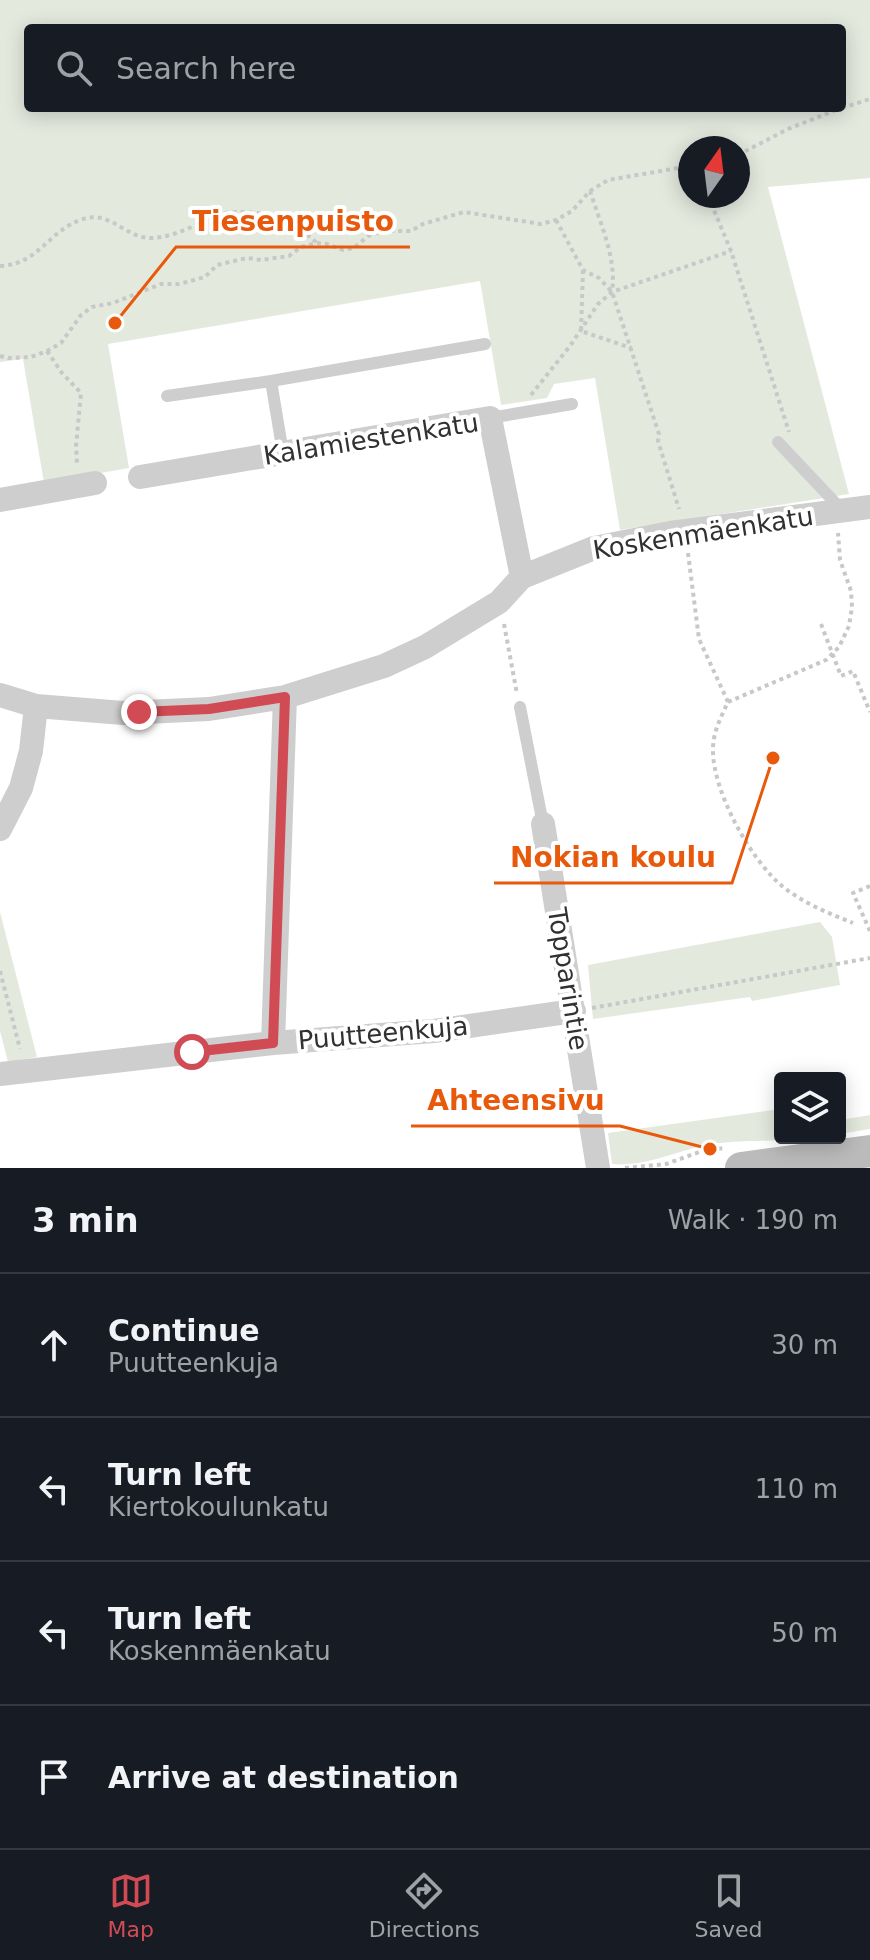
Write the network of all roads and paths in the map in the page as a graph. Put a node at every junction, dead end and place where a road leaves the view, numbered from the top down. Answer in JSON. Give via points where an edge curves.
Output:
{"nodes":[{"id":1,"x":870,"y":99,"type":"edge"},
{"id":2,"x":846,"y":106,"type":"edge"},
{"id":3,"x":831,"y":112,"type":"edge"},
{"id":4,"x":750,"y":149,"type":"edge"},
{"id":5,"x":678,"y":168,"type":"edge"},
{"id":6,"x":590,"y":191,"type":"junction"},
{"id":7,"x":713,"y":208,"type":"edge"},
{"id":8,"x":556,"y":220,"type":"junction"},
{"id":9,"x":317,"y":243,"type":"junction"},
{"id":10,"x":731,"y":251,"type":"junction"},
{"id":11,"x":0,"y":266,"type":"edge"},
{"id":12,"x":583,"y":270,"type":"junction"},
{"id":13,"x":612,"y":292,"type":"junction"},
{"id":14,"x":581,"y":331,"type":"junction"},
{"id":15,"x":485,"y":344,"type":"dead end"},
{"id":16,"x":631,"y":348,"type":"junction"},
{"id":17,"x":47,"y":351,"type":"junction"},
{"id":18,"x":0,"y":356,"type":"edge"},
{"id":19,"x":271,"y":381,"type":"junction"},
{"id":20,"x":167,"y":396,"type":"dead end"},
{"id":21,"x":572,"y":404,"type":"dead end"},
{"id":22,"x":520,"y":413,"type":"junction"},
{"id":23,"x":490,"y":418,"type":"junction"},
{"id":24,"x":778,"y":442,"type":"dead end"},
{"id":25,"x":283,"y":453,"type":"junction"},
{"id":26,"x":792,"y":458,"type":"junction"},
{"id":27,"x":140,"y":477,"type":"dead end"},
{"id":28,"x":87,"y":484,"type":"joint"},
{"id":29,"x":0,"y":500,"type":"edge"},
{"id":30,"x":870,"y":507,"type":"edge"},
{"id":31,"x":839,"y":511,"type":"junction"},
{"id":32,"x":685,"y":531,"type":"junction"},
{"id":33,"x":522,"y":577,"type":"junction"},
{"id":34,"x":499,"y":602,"type":"junction"},
{"id":35,"x":821,"y":624,"type":"dead end"},
{"id":36,"x":833,"y":655,"type":"junction"},
{"id":37,"x":0,"y":695,"type":"edge"},
{"id":38,"x":285,"y":697,"type":"junction"},
{"id":39,"x":728,"y":702,"type":"junction"},
{"id":40,"x":36,"y":706,"type":"junction"},
{"id":41,"x":520,"y":707,"type":"joint"},
{"id":42,"x":870,"y":712,"type":"edge"},
{"id":43,"x":543,"y":824,"type":"joint"},
{"id":44,"x":0,"y":829,"type":"edge"},
{"id":45,"x":870,"y":886,"type":"edge"},
{"id":46,"x":853,"y":923,"type":"dead end"},
{"id":47,"x":870,"y":931,"type":"edge"},
{"id":48,"x":870,"y":958,"type":"edge"},
{"id":49,"x":0,"y":971,"type":"edge"},
{"id":50,"x":574,"y":1011,"type":"junction"},
{"id":51,"x":273,"y":1043,"type":"junction"},
{"id":52,"x":25,"y":1071,"type":"junction"},
{"id":53,"x":0,"y":1074,"type":"edge"},
{"id":54,"x":870,"y":1151,"type":"edge"},
{"id":55,"x":598,"y":1168,"type":"edge"},
{"id":56,"x":741,"y":1168,"type":"edge"}],
"edges":[{"from":1,"to":2,"type":"path"},
{"from":3,"to":4,"type":"path"},
{"from":5,"to":6,"type":"path","via":[[608,180]]},
{"from":6,"to":8,"type":"path"},
{"from":6,"to":13,"type":"path","via":[[609,250]]},
{"from":7,"to":10,"type":"path"},
{"from":8,"to":9,"type":"path","via":[[541,224],[464,212],[411,231],[382,231],[354,248]]},
{"from":8,"to":12,"type":"path"},
{"from":9,"to":11,"type":"path","via":[[287,219],[240,212],[150,238],[108,218],[85,218],[55,233],[31,259]]},
{"from":9,"to":17,"type":"path","via":[[289,256],[217,265],[205,277],[161,284],[92,307],[61,343]]},
{"from":10,"to":13,"type":"path"},
{"from":10,"to":26,"type":"path","via":[[791,439]]},
{"from":12,"to":13,"type":"path"},
{"from":12,"to":14,"type":"path"},
{"from":13,"to":14,"type":"path"},
{"from":13,"to":16,"type":"path"},
{"from":14,"to":16,"type":"path"},
{"from":14,"to":22,"type":"path"},
{"from":15,"to":19,"type":"lane"},
{"from":16,"to":32,"type":"path"},
{"from":17,"to":18,"type":"path","via":[[31,357]]},
{"from":17,"to":28,"type":"path","via":[[81,393],[76,446]]},
{"from":19,"to":20,"type":"lane"},
{"from":19,"to":25,"type":"lane"},
{"from":21,"to":22,"type":"lane"},
{"from":22,"to":23,"type":"lane"},
{"from":23,"to":25,"type":"street","name":"Kalamiestenkatu"},
{"from":23,"to":33,"type":"street","name":"Kalamiestenkatu"},
{"from":24,"to":26,"type":"lane"},
{"from":25,"to":27,"type":"street","name":"Kalamiestenkatu"},
{"from":26,"to":31,"type":"lane"},
{"from":28,"to":29,"type":"street"},
{"from":30,"to":31,"type":"street","name":"Koskenmäenkatu"},
{"from":31,"to":32,"type":"street","name":"Koskenmäenkatu"},
{"from":31,"to":36,"type":"path","via":[[840,560],[852,607],[849,626]]},
{"from":32,"to":33,"type":"street","name":"Koskenmäenkatu","via":[[594,548]]},
{"from":32,"to":39,"type":"path","via":[[699,639]]},
{"from":33,"to":34,"type":"street","name":"Koskenmäenkatu"},
{"from":34,"to":38,"type":"street","name":"Koskenmäenkatu","via":[[384,666]]},
{"from":34,"to":41,"type":"path"},
{"from":35,"to":36,"type":"path"},
{"from":36,"to":39,"type":"path"},
{"from":36,"to":42,"type":"path","via":[[841,676],[853,671]]},
{"from":37,"to":40,"type":"street","name":"Koskenmäenkatu"},
{"from":38,"to":40,"type":"street","name":"Koskenmäenkatu","via":[[209,709],[131,712]]},
{"from":38,"to":51,"type":"street"},
{"from":39,"to":46,"type":"path","via":[[713,752],[731,816],[745,842],[780,884]]},
{"from":40,"to":44,"type":"street","via":[[21,788]]},
{"from":41,"to":43,"type":"lane","name":"Topparintie"},
{"from":43,"to":50,"type":"street","name":"Topparintie"},
{"from":45,"to":47,"type":"path","via":[[853,893]]},
{"from":48,"to":50,"type":"path"},
{"from":49,"to":52,"type":"path"},
{"from":50,"to":51,"type":"street","name":"Puutteenkuja","via":[[434,1031]]},
{"from":50,"to":55,"type":"street","name":"Topparintie"},
{"from":51,"to":52,"type":"street","name":"Puutteenkuja"},
{"from":52,"to":53,"type":"street","name":"Puutteenkuja"},
{"from":54,"to":56,"type":"main road"}]}
